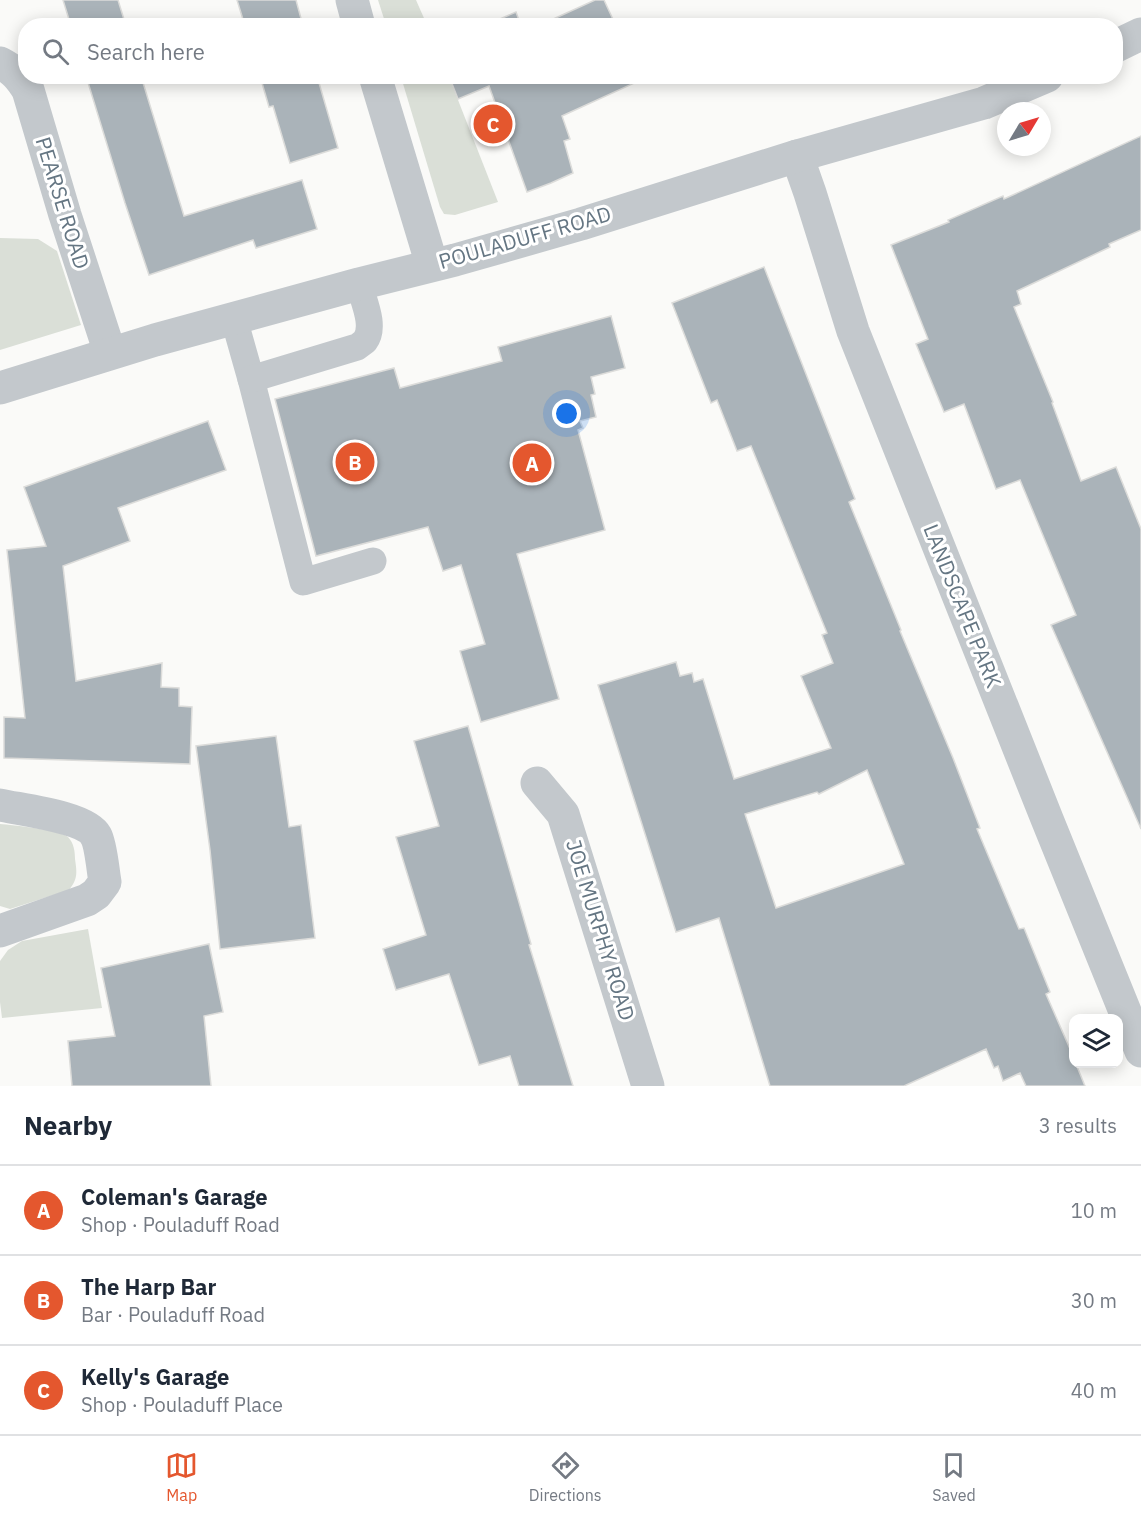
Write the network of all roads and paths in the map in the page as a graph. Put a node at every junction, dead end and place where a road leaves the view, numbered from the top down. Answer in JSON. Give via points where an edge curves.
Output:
{"nodes":[{"id":1,"x":352,"y":0,"type":"edge"},
{"id":2,"x":358,"y":18,"type":"edge"},
{"id":3,"x":1141,"y":34,"type":"edge"},
{"id":4,"x":1123,"y":43,"type":"edge"},
{"id":5,"x":0,"y":63,"type":"edge"},
{"id":6,"x":18,"y":75,"type":"edge"},
{"id":7,"x":25,"y":84,"type":"edge"},
{"id":8,"x":377,"y":84,"type":"edge"},
{"id":9,"x":1028,"y":84,"type":"edge"},
{"id":10,"x":797,"y":156,"type":"junction"},
{"id":11,"x":432,"y":265,"type":"junction"},
{"id":12,"x":358,"y":284,"type":"junction"},
{"id":13,"x":234,"y":319,"type":"junction"},
{"id":14,"x":110,"y":353,"type":"junction"},
{"id":15,"x":251,"y":379,"type":"junction"},
{"id":16,"x":0,"y":388,"type":"edge"},
{"id":17,"x":373,"y":561,"type":"dead end"},
{"id":18,"x":537,"y":783,"type":"dead end"},
{"id":19,"x":0,"y":805,"type":"edge"},
{"id":20,"x":0,"y":932,"type":"edge"},
{"id":21,"x":1141,"y":1051,"type":"edge"},
{"id":22,"x":648,"y":1086,"type":"edge"}],
"edges":[{"from":1,"to":2,"type":"street"},
{"from":3,"to":4,"type":"street"},
{"from":5,"to":6,"type":"street","name":"PEARSE ROAD"},
{"from":7,"to":14,"type":"street","name":"PEARSE ROAD"},
{"from":8,"to":11,"type":"street"},
{"from":9,"to":10,"type":"street","name":"POULADUFF ROAD","via":[[984,103]]},
{"from":10,"to":11,"type":"street","name":"POULADUFF ROAD","via":[[580,224]]},
{"from":10,"to":21,"type":"street","name":"LANDSCAPE PARK","via":[[853,332]]},
{"from":11,"to":12,"type":"street","name":"POULADUFF ROAD"},
{"from":12,"to":13,"type":"street","name":"POULADUFF ROAD"},
{"from":12,"to":15,"type":"lane","via":[[368,318],[369,331],[364,341],[357,347]]},
{"from":13,"to":14,"type":"street","name":"POULADUFF ROAD"},
{"from":13,"to":15,"type":"lane"},
{"from":14,"to":16,"type":"street","name":"POULADUFF ROAD"},
{"from":15,"to":17,"type":"lane","via":[[303,582]]},
{"from":18,"to":22,"type":"street","name":"JOE MURPHY ROAD","via":[[563,814]]},
{"from":19,"to":20,"type":"street","via":[[72,820],[91,829],[97,837],[105,882],[87,900]]}]}
